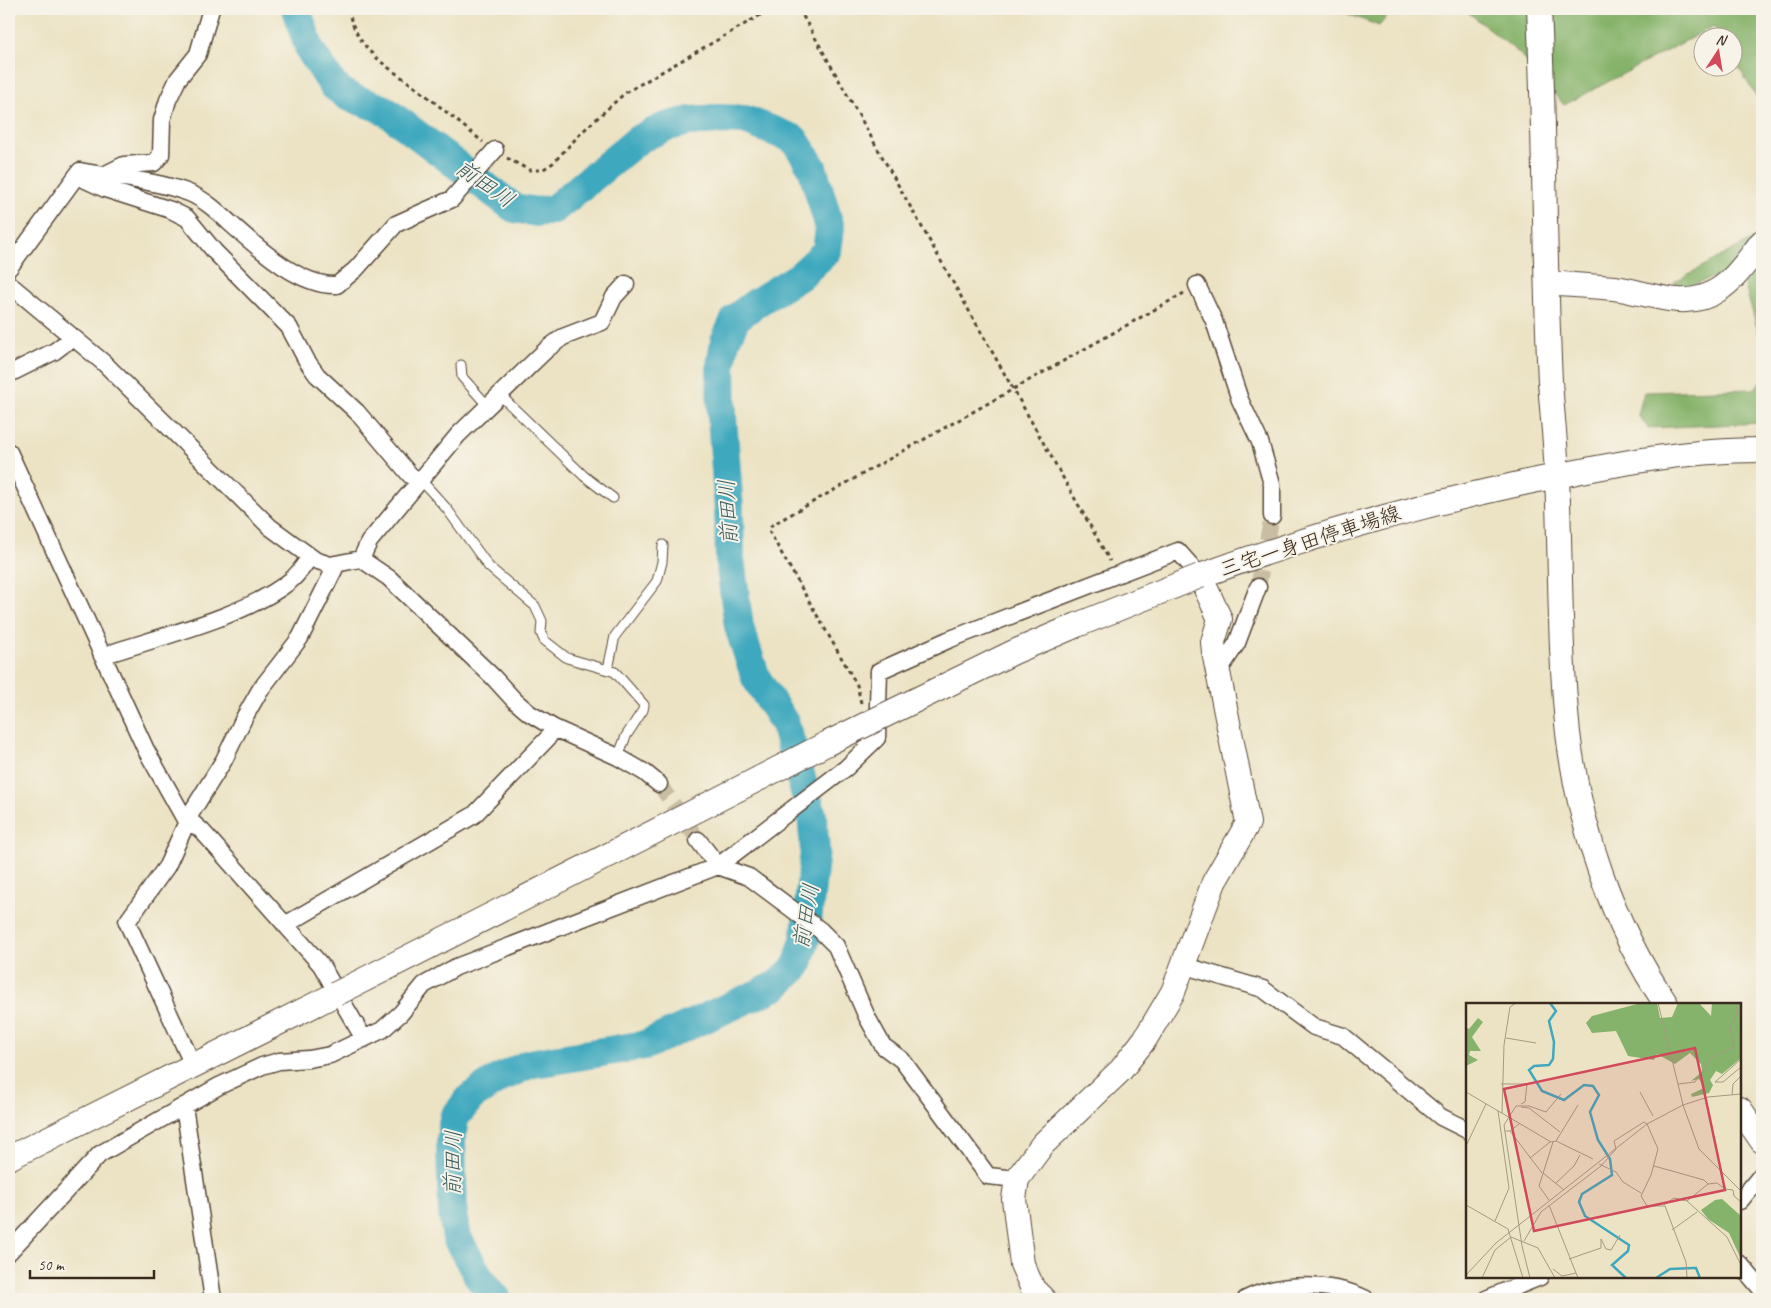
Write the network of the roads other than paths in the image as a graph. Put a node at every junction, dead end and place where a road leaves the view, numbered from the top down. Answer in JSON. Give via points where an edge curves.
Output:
{"nodes":[{"id":1,"x":211,"y":9,"type":"edge"},
{"id":2,"x":1538,"y":9,"type":"edge"},
{"id":3,"x":490,"y":156,"type":"road end"},
{"id":4,"x":104,"y":175,"type":"junction"},
{"id":5,"x":76,"y":176,"type":"junction"},
{"id":6,"x":1762,"y":242,"type":"edge"},
{"id":7,"x":9,"y":268,"type":"edge"},
{"id":8,"x":1548,"y":283,"type":"junction"},
{"id":9,"x":9,"y":284,"type":"edge"},
{"id":10,"x":626,"y":284,"type":"dead end"},
{"id":11,"x":1197,"y":285,"type":"road end"},
{"id":12,"x":72,"y":338,"type":"junction"},
{"id":13,"x":461,"y":365,"type":"dead end"},
{"id":14,"x":9,"y":374,"type":"edge"},
{"id":15,"x":500,"y":395,"type":"junction"},
{"id":16,"x":487,"y":405,"type":"junction"},
{"id":17,"x":1762,"y":450,"type":"edge"},
{"id":18,"x":9,"y":452,"type":"edge"},
{"id":19,"x":1557,"y":476,"type":"junction"},
{"id":20,"x":419,"y":480,"type":"junction"},
{"id":21,"x":613,"y":498,"type":"dead end"},
{"id":22,"x":1272,"y":516,"type":"tunnel mouth"},
{"id":23,"x":663,"y":545,"type":"dead end"},
{"id":24,"x":310,"y":557,"type":"junction"},
{"id":25,"x":361,"y":559,"type":"junction"},
{"id":26,"x":337,"y":564,"type":"junction"},
{"id":27,"x":1200,"y":576,"type":"junction"},
{"id":28,"x":1258,"y":587,"type":"tunnel mouth"},
{"id":29,"x":102,"y":656,"type":"junction"},
{"id":30,"x":608,"y":669,"type":"junction"},
{"id":31,"x":1218,"y":672,"type":"junction"},
{"id":32,"x":554,"y":728,"type":"junction"},
{"id":33,"x":618,"y":757,"type":"junction"},
{"id":34,"x":659,"y":784,"type":"tunnel mouth"},
{"id":35,"x":187,"y":821,"type":"junction"},
{"id":36,"x":698,"y":840,"type":"tunnel mouth"},
{"id":37,"x":718,"y":866,"type":"junction"},
{"id":38,"x":285,"y":925,"type":"junction"},
{"id":39,"x":1182,"y":965,"type":"junction"},
{"id":40,"x":336,"y":994,"type":"junction"},
{"id":41,"x":1665,"y":1003,"type":"edge"},
{"id":42,"x":364,"y":1039,"type":"junction"},
{"id":43,"x":193,"y":1066,"type":"junction"},
{"id":44,"x":184,"y":1106,"type":"junction"},
{"id":45,"x":1741,"y":1110,"type":"edge"},
{"id":46,"x":1466,"y":1129,"type":"edge"},
{"id":47,"x":1762,"y":1141,"type":"edge"},
{"id":48,"x":9,"y":1158,"type":"edge"},
{"id":49,"x":1762,"y":1174,"type":"edge"},
{"id":50,"x":1017,"y":1179,"type":"junction"},
{"id":51,"x":1741,"y":1200,"type":"edge"},
{"id":52,"x":9,"y":1252,"type":"edge"},
{"id":53,"x":1741,"y":1265,"type":"edge"},
{"id":54,"x":1538,"y":1278,"type":"edge"},
{"id":55,"x":1762,"y":1290,"type":"edge"},
{"id":56,"x":213,"y":1299,"type":"edge"},
{"id":57,"x":1043,"y":1299,"type":"edge"},
{"id":58,"x":1246,"y":1299,"type":"edge"},
{"id":59,"x":1366,"y":1299,"type":"edge"},
{"id":60,"x":1486,"y":1299,"type":"edge"}],
"edges":[{"from":1,"to":4,"type":"street","via":[[198,54],[178,80],[168,100],[162,120],[162,155],[154,163],[124,165]]},
{"from":2,"to":8,"type":"street"},
{"from":3,"to":4,"type":"street","via":[[452,199],[396,224],[343,281],[329,286],[294,272],[263,253],[215,209],[191,194]]},
{"from":4,"to":5,"type":"street","via":[[80,171]]},
{"from":5,"to":7,"type":"street"},
{"from":5,"to":20,"type":"street","via":[[187,218],[215,252],[289,327],[317,375],[357,412],[410,475]]},
{"from":6,"to":8,"type":"street","via":[[1733,277],[1701,299],[1675,301],[1615,288]]},
{"from":8,"to":19,"type":"street","via":[[1550,380]]},
{"from":9,"to":12,"type":"street"},
{"from":10,"to":15,"type":"street","via":[[614,297],[602,322],[563,337]]},
{"from":11,"to":22,"type":"street","via":[[1214,321],[1240,400],[1260,442],[1272,484]]},
{"from":12,"to":14,"type":"street","via":[[55,351]]},
{"from":12,"to":24,"type":"street","via":[[104,363],[270,527]]},
{"from":13,"to":16,"type":"lane","via":[[462,378]]},
{"from":15,"to":16,"type":"street"},
{"from":15,"to":21,"type":"lane","via":[[584,476]]},
{"from":16,"to":20,"type":"street"},
{"from":17,"to":19,"type":"street","name":"三宅一身田停車場線","via":[[1718,450],[1647,458]]},
{"from":18,"to":29,"type":"street"},
{"from":19,"to":27,"type":"street","name":"三宅一身田停車場線","via":[[1358,523]]},
{"from":19,"to":41,"type":"street","via":[[1566,704],[1574,770],[1596,857],[1611,897],[1625,932]]},
{"from":20,"to":25,"type":"street","via":[[369,542]]},
{"from":20,"to":30,"type":"lane","via":[[447,508],[489,567],[535,606],[542,621],[544,640],[567,658]]},
{"from":23,"to":30,"type":"lane","via":[[657,581],[614,636]]},
{"from":24,"to":26,"type":"street"},
{"from":24,"to":29,"type":"street","via":[[291,580],[255,602]]},
{"from":25,"to":26,"type":"street"},
{"from":25,"to":32,"type":"street","via":[[389,578],[514,700]]},
{"from":26,"to":35,"type":"street","via":[[300,638],[260,690],[224,760]]},
{"from":27,"to":31,"type":"street","name":"三宅一身田停車場線","via":[[1220,619],[1213,642]]},
{"from":27,"to":37,"type":"street","via":[[1178,550],[957,637],[880,671],[877,738],[846,768]]},
{"from":27,"to":40,"type":"street","bridge":true,"via":[[1076,624],[1006,656],[694,810]]},
{"from":28,"to":31,"type":"street","via":[[1237,642]]},
{"from":29,"to":35,"type":"street","via":[[146,750]]},
{"from":30,"to":33,"type":"lane","via":[[621,677],[644,705]]},
{"from":31,"to":39,"type":"street","name":"三宅一身田停車場線","via":[[1248,822],[1214,882]]},
{"from":32,"to":33,"type":"street"},
{"from":32,"to":38,"type":"street","via":[[474,815]]},
{"from":33,"to":34,"type":"street"},
{"from":35,"to":38,"type":"street","via":[[202,831]]},
{"from":35,"to":43,"type":"street","via":[[167,866],[127,922]]},
{"from":36,"to":37,"type":"street"},
{"from":37,"to":42,"type":"street","via":[[456,966],[424,985],[390,1024]]},
{"from":37,"to":50,"type":"street","via":[[749,877],[820,930],[836,946],[883,1046],[902,1060],[988,1176]]},
{"from":38,"to":40,"type":"street","via":[[320,965]]},
{"from":39,"to":46,"type":"street","via":[[1262,989],[1314,1027],[1343,1036],[1442,1117]]},
{"from":39,"to":50,"type":"street","name":"三宅一身田停車場線","via":[[1173,992],[1121,1070],[1043,1144]]},
{"from":40,"to":42,"type":"street"},
{"from":40,"to":43,"type":"street"},
{"from":42,"to":44,"type":"street","via":[[330,1055],[262,1066]]},
{"from":43,"to":48,"type":"street"},
{"from":44,"to":52,"type":"street","via":[[100,1154]]},
{"from":44,"to":56,"type":"street"},
{"from":45,"to":47,"type":"street"},
{"from":49,"to":51,"type":"street"},
{"from":50,"to":57,"type":"street","via":[[1014,1199],[1022,1264],[1033,1289]]},
{"from":53,"to":55,"type":"street"},
{"from":54,"to":60,"type":"street"},
{"from":58,"to":59,"type":"street","via":[[1268,1290],[1303,1286]]}]}
